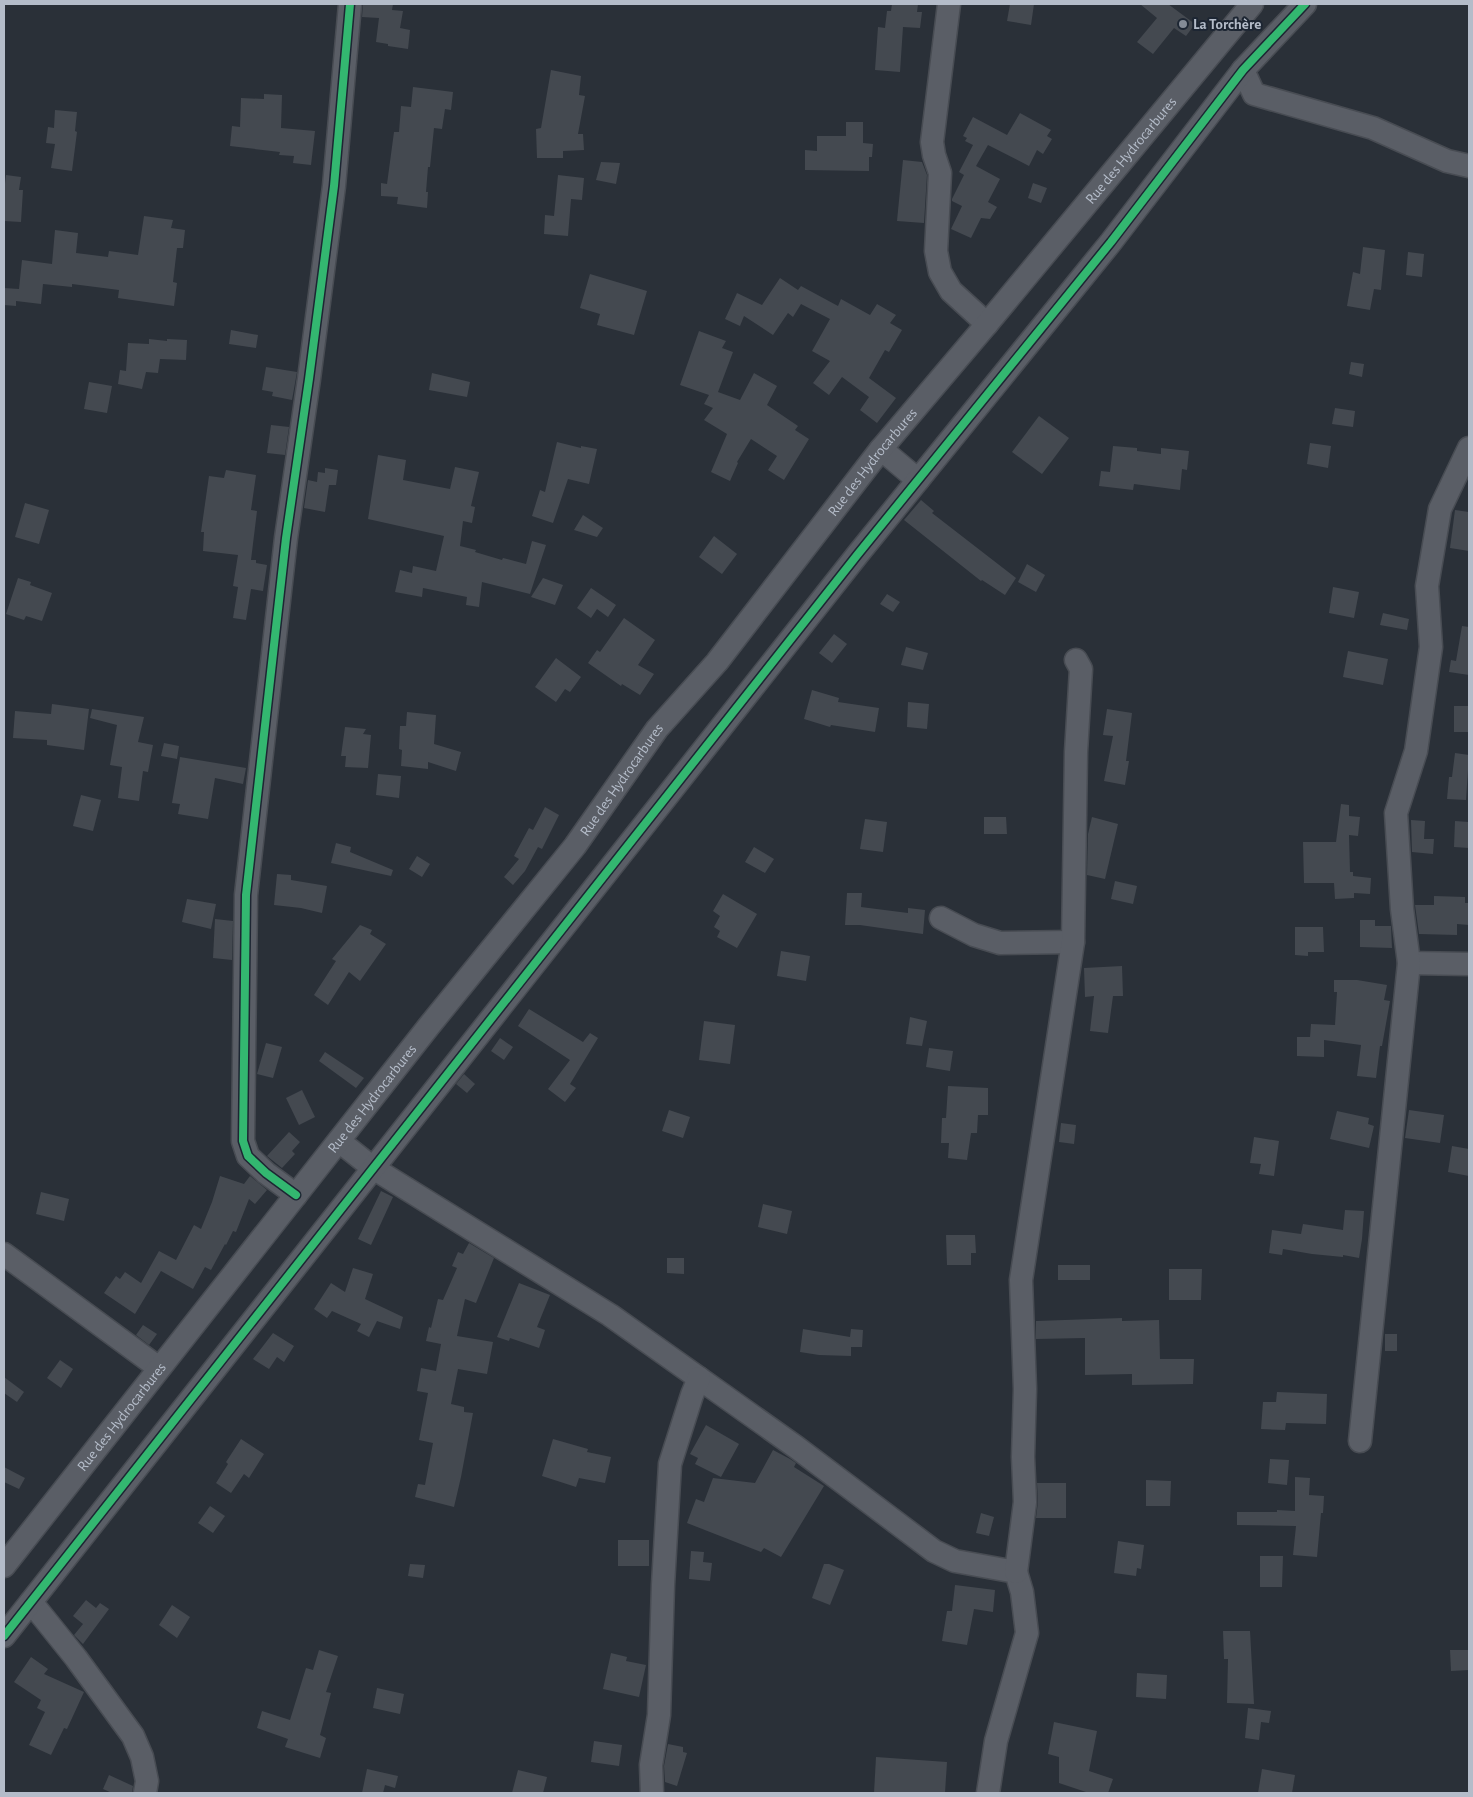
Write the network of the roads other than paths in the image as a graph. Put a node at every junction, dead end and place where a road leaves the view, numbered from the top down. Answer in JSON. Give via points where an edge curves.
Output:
{"nodes":[{"id":1,"x":350,"y":4,"type":"edge"},
{"id":2,"x":948,"y":4,"type":"edge"},
{"id":3,"x":1252,"y":4,"type":"edge"},
{"id":4,"x":1305,"y":4,"type":"edge"},
{"id":5,"x":1243,"y":70,"type":"junction"},
{"id":6,"x":1469,"y":166,"type":"edge"},
{"id":7,"x":987,"y":324,"type":"junction"},
{"id":8,"x":1469,"y":448,"type":"edge"},
{"id":9,"x":881,"y":449,"type":"junction"},
{"id":10,"x":918,"y":480,"type":"junction"},
{"id":11,"x":1076,"y":660,"type":"dead end"},
{"id":12,"x":941,"y":918,"type":"dead end"},
{"id":13,"x":1073,"y":942,"type":"junction"},
{"id":14,"x":1409,"y":963,"type":"junction"},
{"id":15,"x":1469,"y":964,"type":"edge"},
{"id":16,"x":339,"y":1141,"type":"junction"},
{"id":17,"x":374,"y":1168,"type":"junction"},
{"id":18,"x":296,"y":1195,"type":"junction"},
{"id":19,"x":4,"y":1254,"type":"edge"},
{"id":20,"x":160,"y":1368,"type":"junction"},
{"id":21,"x":699,"y":1378,"type":"junction"},
{"id":22,"x":1360,"y":1441,"type":"dead end"},
{"id":23,"x":4,"y":1566,"type":"edge"},
{"id":24,"x":1016,"y":1572,"type":"junction"},
{"id":25,"x":31,"y":1602,"type":"junction"},
{"id":26,"x":4,"y":1636,"type":"edge"},
{"id":27,"x":145,"y":1793,"type":"edge"},
{"id":28,"x":652,"y":1793,"type":"edge"},
{"id":29,"x":988,"y":1793,"type":"edge"}],
"edges":[{"from":1,"to":18,"type":"street","via":[[332,196],[286,538],[246,895],[243,1141],[248,1156]]},
{"from":2,"to":7,"type":"street","via":[[932,142],[940,173],[936,251],[940,272],[951,291]]},
{"from":3,"to":7,"type":"street","name":"Rue des Hydrocarbures"},
{"from":4,"to":5,"type":"street"},
{"from":5,"to":6,"type":"street","via":[[1254,94],[1373,128],[1447,162]]},
{"from":5,"to":10,"type":"street","via":[[1112,242]]},
{"from":7,"to":9,"type":"street","name":"Rue des Hydrocarbures"},
{"from":8,"to":14,"type":"street","via":[[1440,508],[1428,586],[1431,647],[1427,676],[1416,751],[1396,813]]},
{"from":9,"to":10,"type":"street"},
{"from":9,"to":16,"type":"street","name":"Rue des Hydrocarbures","via":[[717,662],[657,728],[575,846]]},
{"from":10,"to":17,"type":"street"},
{"from":11,"to":13,"type":"street","via":[[1080,669]]},
{"from":12,"to":13,"type":"street","via":[[974,935],[1000,943]]},
{"from":13,"to":24,"type":"street","via":[[1021,1280],[1025,1502]]},
{"from":14,"to":15,"type":"street"},
{"from":14,"to":22,"type":"street"},
{"from":16,"to":17,"type":"street"},
{"from":16,"to":18,"type":"street","name":"Rue des Hydrocarbures"},
{"from":17,"to":21,"type":"street","via":[[610,1315]]},
{"from":17,"to":25,"type":"street"},
{"from":18,"to":20,"type":"street","name":"Rue des Hydrocarbures"},
{"from":19,"to":20,"type":"street"},
{"from":20,"to":23,"type":"street","name":"Rue des Hydrocarbures"},
{"from":21,"to":24,"type":"street","via":[[934,1552],[955,1561]]},
{"from":21,"to":28,"type":"street","via":[[670,1464],[659,1715],[651,1765]]},
{"from":24,"to":29,"type":"street","via":[[1022,1592],[1026,1634],[996,1741]]},
{"from":25,"to":26,"type":"street"},
{"from":25,"to":27,"type":"street","via":[[133,1736],[142,1757],[147,1781]]}]}
